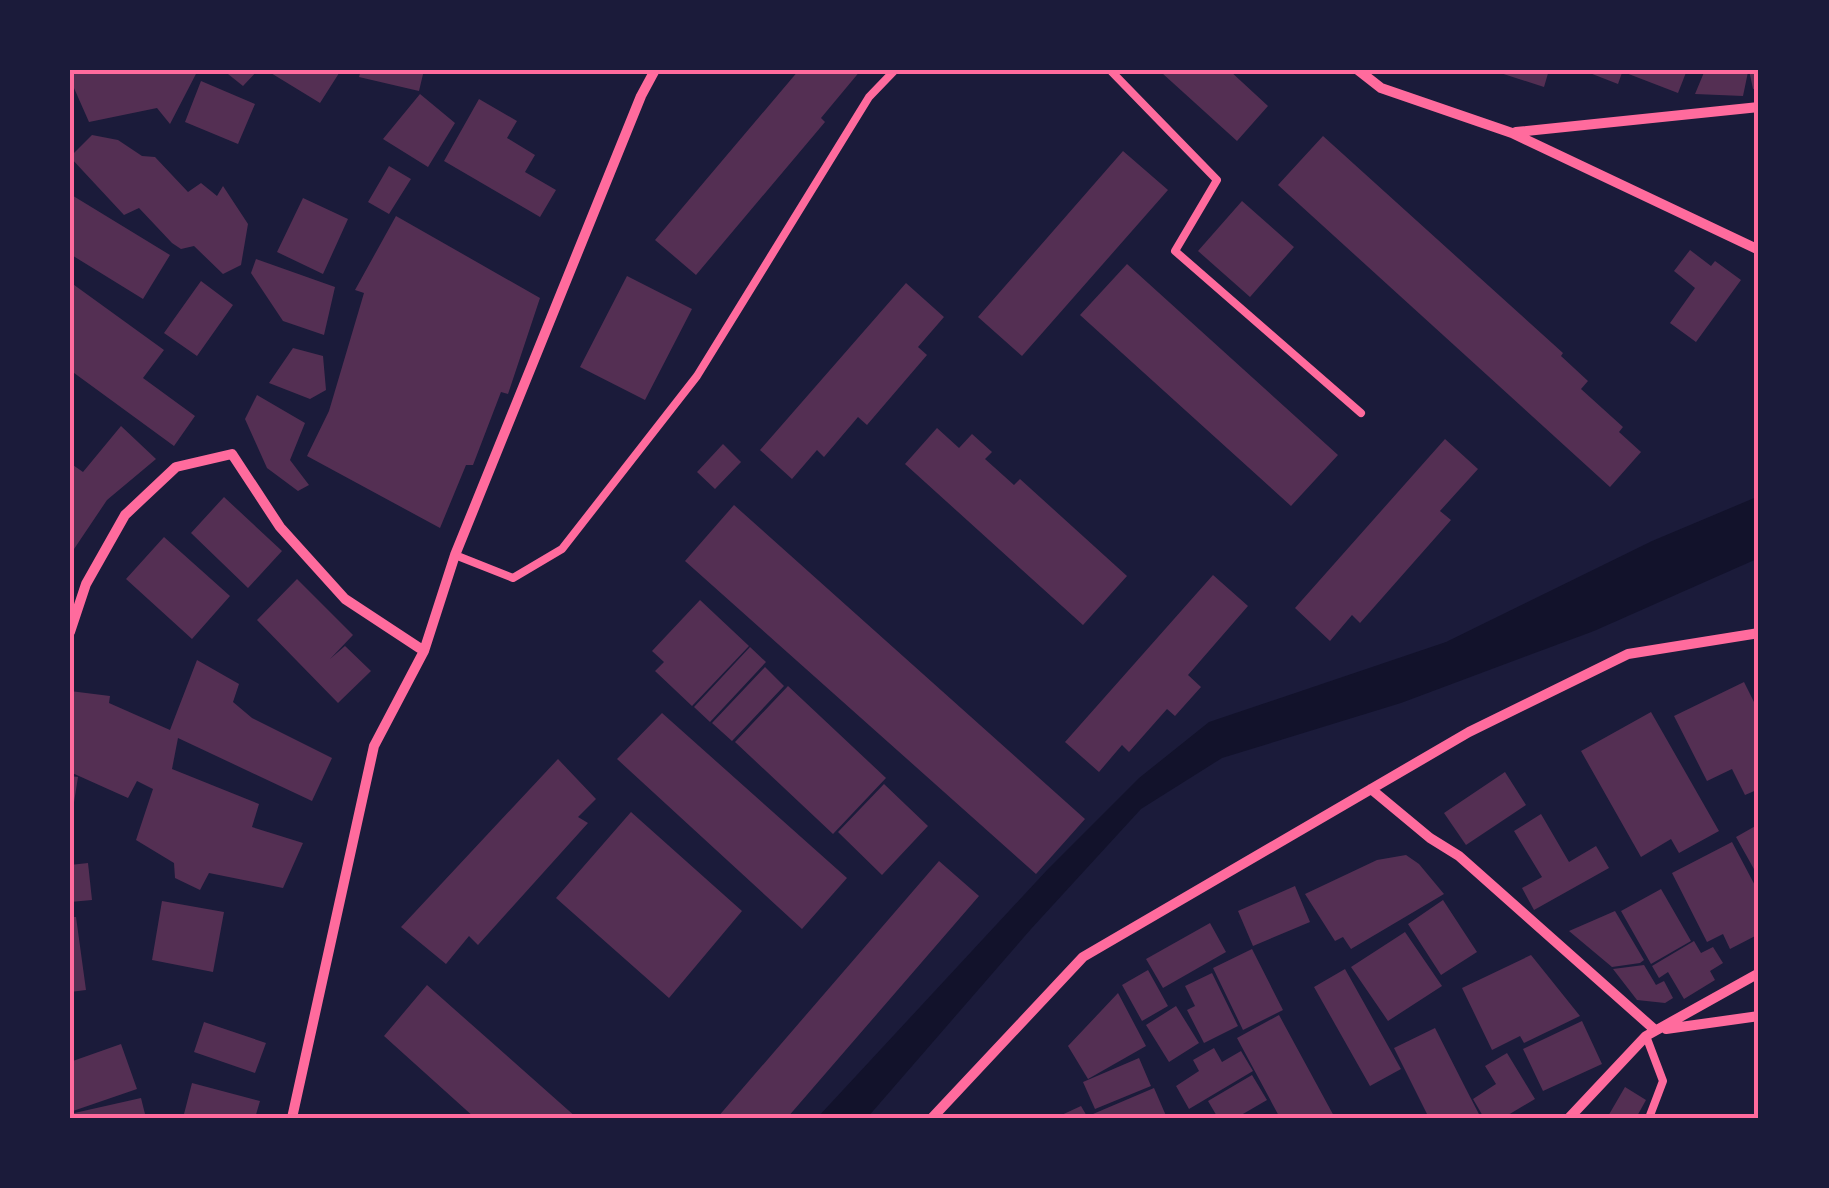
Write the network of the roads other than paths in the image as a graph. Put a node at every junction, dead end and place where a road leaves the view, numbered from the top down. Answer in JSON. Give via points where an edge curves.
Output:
{"nodes":[{"id":1,"x":655,"y":70,"type":"edge"},
{"id":2,"x":896,"y":70,"type":"edge"},
{"id":3,"x":1110,"y":70,"type":"edge"},
{"id":4,"x":1358,"y":70,"type":"edge"},
{"id":5,"x":1759,"y":106,"type":"edge"},
{"id":6,"x":1512,"y":133,"type":"junction"},
{"id":7,"x":1759,"y":250,"type":"edge"},
{"id":8,"x":1361,"y":413,"type":"dead end"},
{"id":9,"x":455,"y":554,"type":"junction"},
{"id":10,"x":70,"y":632,"type":"edge"},
{"id":11,"x":1759,"y":633,"type":"edge"},
{"id":12,"x":424,"y":651,"type":"junction"},
{"id":13,"x":1371,"y":789,"type":"junction"},
{"id":14,"x":1759,"y":973,"type":"edge"},
{"id":15,"x":1759,"y":1016,"type":"edge"},
{"id":16,"x":1650,"y":1033,"type":"junction"},
{"id":17,"x":292,"y":1118,"type":"edge"},
{"id":18,"x":932,"y":1118,"type":"edge"},
{"id":19,"x":1570,"y":1118,"type":"edge"},
{"id":20,"x":1648,"y":1118,"type":"edge"}],
"edges":[{"from":1,"to":9,"type":"street"},
{"from":2,"to":9,"type":"lane","via":[[869,97],[697,376],[562,549],[514,578]]},
{"from":3,"to":8,"type":"lane","via":[[1218,180],[1175,251]]},
{"from":4,"to":6,"type":"street","via":[[1380,88]]},
{"from":5,"to":6,"type":"street"},
{"from":6,"to":7,"type":"street"},
{"from":9,"to":12,"type":"street"},
{"from":10,"to":12,"type":"street","via":[[86,584],[125,514],[176,467],[232,454],[280,528],[345,599]]},
{"from":11,"to":13,"type":"street","via":[[1628,654],[1468,732]]},
{"from":12,"to":17,"type":"street","via":[[374,746]]},
{"from":13,"to":16,"type":"street","via":[[1460,856]]},
{"from":13,"to":18,"type":"street","via":[[1084,957]]},
{"from":14,"to":16,"type":"street"},
{"from":15,"to":16,"type":"street"},
{"from":16,"to":19,"type":"street"},
{"from":16,"to":20,"type":"lane","via":[[1663,1081]]}]}
